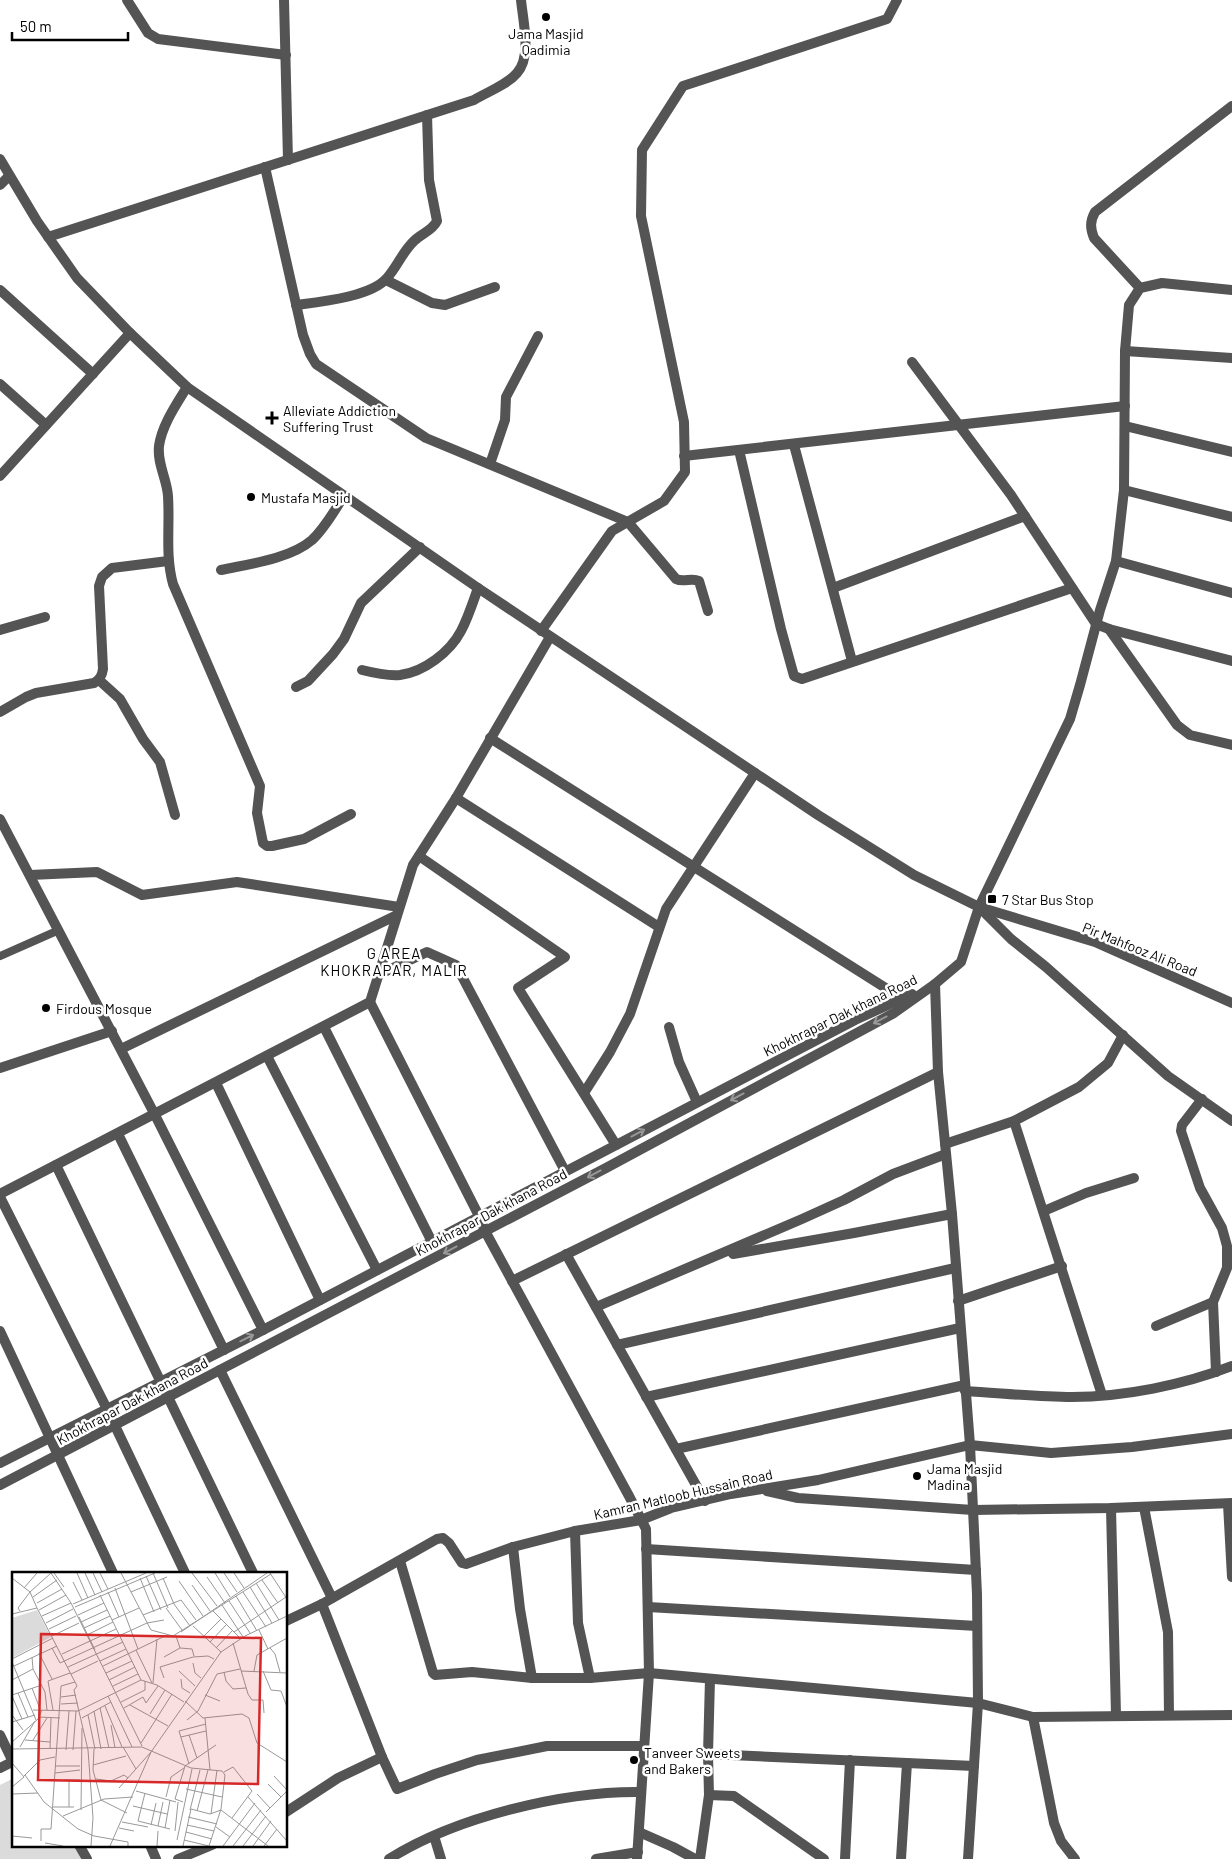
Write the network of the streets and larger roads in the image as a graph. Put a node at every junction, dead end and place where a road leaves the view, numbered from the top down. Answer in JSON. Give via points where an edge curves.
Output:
{"nodes":[{"id":1,"x":127,"y":0,"type":"edge"},
{"id":2,"x":284,"y":0,"type":"edge"},
{"id":3,"x":521,"y":0,"type":"edge"},
{"id":4,"x":897,"y":0,"type":"edge"},
{"id":5,"x":286,"y":55,"type":"junction"},
{"id":6,"x":1232,"y":106,"type":"edge"},
{"id":7,"x":427,"y":115,"type":"junction"},
{"id":8,"x":0,"y":160,"type":"edge"},
{"id":9,"x":288,"y":160,"type":"junction"},
{"id":10,"x":265,"y":167,"type":"junction"},
{"id":11,"x":10,"y":176,"type":"junction"},
{"id":12,"x":0,"y":185,"type":"edge"},
{"id":13,"x":48,"y":237,"type":"junction"},
{"id":14,"x":386,"y":280,"type":"junction"},
{"id":15,"x":495,"y":287,"type":"dead end"},
{"id":16,"x":1140,"y":288,"type":"junction"},
{"id":17,"x":0,"y":290,"type":"edge"},
{"id":18,"x":1232,"y":290,"type":"edge"},
{"id":19,"x":296,"y":305,"type":"junction"},
{"id":20,"x":130,"y":334,"type":"junction"},
{"id":21,"x":538,"y":336,"type":"dead end"},
{"id":22,"x":1126,"y":351,"type":"junction"},
{"id":23,"x":1232,"y":358,"type":"edge"},
{"id":24,"x":912,"y":362,"type":"dead end"},
{"id":25,"x":93,"y":374,"type":"junction"},
{"id":26,"x":0,"y":384,"type":"edge"},
{"id":27,"x":187,"y":387,"type":"junction"},
{"id":28,"x":1125,"y":406,"type":"junction"},
{"id":29,"x":46,"y":425,"type":"junction"},
{"id":30,"x":958,"y":426,"type":"junction"},
{"id":31,"x":1125,"y":426,"type":"junction"},
{"id":32,"x":794,"y":445,"type":"junction"},
{"id":33,"x":738,"y":450,"type":"junction"},
{"id":34,"x":1232,"y":452,"type":"edge"},
{"id":35,"x":684,"y":456,"type":"junction"},
{"id":36,"x":490,"y":464,"type":"junction"},
{"id":37,"x":0,"y":476,"type":"edge"},
{"id":38,"x":1124,"y":490,"type":"junction"},
{"id":39,"x":344,"y":496,"type":"junction"},
{"id":40,"x":1025,"y":516,"type":"junction"},
{"id":41,"x":1232,"y":517,"type":"edge"},
{"id":42,"x":628,"y":522,"type":"junction"},
{"id":43,"x":420,"y":547,"type":"junction"},
{"id":44,"x":168,"y":561,"type":"junction"},
{"id":45,"x":1116,"y":561,"type":"junction"},
{"id":46,"x":221,"y":570,"type":"dead end"},
{"id":47,"x":478,"y":588,"type":"junction"},
{"id":48,"x":833,"y":588,"type":"junction"},
{"id":49,"x":1072,"y":588,"type":"junction"},
{"id":50,"x":1232,"y":593,"type":"edge"},
{"id":51,"x":708,"y":611,"type":"dead end"},
{"id":52,"x":45,"y":617,"type":"dead end"},
{"id":53,"x":1096,"y":624,"type":"junction"},
{"id":54,"x":1109,"y":629,"type":"junction"},
{"id":55,"x":0,"y":630,"type":"edge"},
{"id":56,"x":541,"y":631,"type":"junction"},
{"id":57,"x":550,"y":637,"type":"junction"},
{"id":58,"x":852,"y":661,"type":"junction"},
{"id":59,"x":1232,"y":661,"type":"edge"},
{"id":60,"x":362,"y":670,"type":"dead end"},
{"id":61,"x":99,"y":680,"type":"junction"},
{"id":62,"x":296,"y":687,"type":"dead end"},
{"id":63,"x":0,"y":712,"type":"edge"},
{"id":64,"x":490,"y":738,"type":"junction"},
{"id":65,"x":1232,"y":745,"type":"edge"},
{"id":66,"x":755,"y":772,"type":"junction"},
{"id":67,"x":456,"y":798,"type":"junction"},
{"id":68,"x":351,"y":814,"type":"dead end"},
{"id":69,"x":175,"y":815,"type":"dead end"},
{"id":70,"x":0,"y":818,"type":"edge"},
{"id":71,"x":419,"y":856,"type":"junction"},
{"id":72,"x":694,"y":866,"type":"junction"},
{"id":73,"x":30,"y":874,"type":"junction"},
{"id":74,"x":979,"y":908,"type":"junction"},
{"id":75,"x":398,"y":911,"type":"junction"},
{"id":76,"x":659,"y":927,"type":"junction"},
{"id":77,"x":378,"y":975,"type":"junction"},
{"id":78,"x":936,"y":984,"type":"junction"},
{"id":79,"x":903,"y":999,"type":"junction"},
{"id":80,"x":370,"y":1002,"type":"junction"},
{"id":81,"x":1232,"y":1003,"type":"edge"},
{"id":82,"x":324,"y":1026,"type":"junction"},
{"id":83,"x":669,"y":1027,"type":"dead end"},
{"id":84,"x":112,"y":1031,"type":"junction"},
{"id":85,"x":1123,"y":1035,"type":"junction"},
{"id":86,"x":121,"y":1049,"type":"junction"},
{"id":87,"x":267,"y":1056,"type":"junction"},
{"id":88,"x":0,"y":1068,"type":"edge"},
{"id":89,"x":938,"y":1072,"type":"junction"},
{"id":90,"x":216,"y":1083,"type":"junction"},
{"id":91,"x":584,"y":1093,"type":"junction"},
{"id":92,"x":1202,"y":1099,"type":"junction"},
{"id":93,"x":697,"y":1102,"type":"junction"},
{"id":94,"x":156,"y":1115,"type":"junction"},
{"id":95,"x":1232,"y":1120,"type":"edge"},
{"id":96,"x":1014,"y":1121,"type":"junction"},
{"id":97,"x":118,"y":1134,"type":"junction"},
{"id":98,"x":616,"y":1145,"type":"junction"},
{"id":99,"x":946,"y":1149,"type":"junction"},
{"id":100,"x":56,"y":1165,"type":"junction"},
{"id":101,"x":566,"y":1171,"type":"junction"},
{"id":102,"x":1134,"y":1178,"type":"dead end"},
{"id":103,"x":0,"y":1196,"type":"edge"},
{"id":104,"x":1044,"y":1211,"type":"junction"},
{"id":105,"x":952,"y":1214,"type":"junction"},
{"id":106,"x":479,"y":1216,"type":"junction"},
{"id":107,"x":485,"y":1231,"type":"junction"},
{"id":108,"x":432,"y":1242,"type":"junction"},
{"id":109,"x":566,"y":1254,"type":"junction"},
{"id":110,"x":714,"y":1257,"type":"junction"},
{"id":111,"x":1062,"y":1266,"type":"junction"},
{"id":112,"x":955,"y":1268,"type":"junction"},
{"id":113,"x":378,"y":1270,"type":"junction"},
{"id":114,"x":512,"y":1281,"type":"junction"},
{"id":115,"x":320,"y":1300,"type":"junction"},
{"id":116,"x":958,"y":1301,"type":"junction"},
{"id":117,"x":1212,"y":1302,"type":"junction"},
{"id":118,"x":596,"y":1307,"type":"junction"},
{"id":119,"x":1156,"y":1326,"type":"dead end"},
{"id":120,"x":960,"y":1328,"type":"junction"},
{"id":121,"x":263,"y":1330,"type":"junction"},
{"id":122,"x":0,"y":1331,"type":"edge"},
{"id":123,"x":617,"y":1344,"type":"junction"},
{"id":124,"x":224,"y":1350,"type":"junction"},
{"id":125,"x":1232,"y":1366,"type":"edge"},
{"id":126,"x":220,"y":1370,"type":"junction"},
{"id":127,"x":1216,"y":1372,"type":"junction"},
{"id":128,"x":160,"y":1382,"type":"junction"},
{"id":129,"x":965,"y":1388,"type":"junction"},
{"id":130,"x":1102,"y":1395,"type":"junction"},
{"id":131,"x":646,"y":1396,"type":"junction"},
{"id":132,"x":168,"y":1397,"type":"junction"},
{"id":133,"x":107,"y":1409,"type":"junction"},
{"id":134,"x":115,"y":1426,"type":"junction"},
{"id":135,"x":1232,"y":1434,"type":"edge"},
{"id":136,"x":49,"y":1438,"type":"junction"},
{"id":137,"x":970,"y":1445,"type":"junction"},
{"id":138,"x":676,"y":1449,"type":"junction"},
{"id":139,"x":58,"y":1456,"type":"junction"},
{"id":140,"x":0,"y":1463,"type":"edge"},
{"id":141,"x":0,"y":1485,"type":"edge"},
{"id":142,"x":761,"y":1489,"type":"junction"},
{"id":143,"x":705,"y":1501,"type":"junction"},
{"id":144,"x":1230,"y":1504,"type":"edge"},
{"id":145,"x":1111,"y":1508,"type":"junction"},
{"id":146,"x":1144,"y":1508,"type":"junction"},
{"id":147,"x":973,"y":1510,"type":"junction"},
{"id":148,"x":641,"y":1520,"type":"junction"},
{"id":149,"x":575,"y":1532,"type":"junction"},
{"id":150,"x":513,"y":1547,"type":"junction"},
{"id":151,"x":646,"y":1549,"type":"junction"},
{"id":152,"x":400,"y":1560,"type":"junction"},
{"id":153,"x":976,"y":1570,"type":"junction"},
{"id":154,"x":113,"y":1572,"type":"edge"},
{"id":155,"x":185,"y":1572,"type":"edge"},
{"id":156,"x":253,"y":1572,"type":"edge"},
{"id":157,"x":1232,"y":1577,"type":"edge"},
{"id":158,"x":332,"y":1598,"type":"junction"},
{"id":159,"x":322,"y":1604,"type":"junction"},
{"id":160,"x":648,"y":1607,"type":"junction"},
{"id":161,"x":288,"y":1619,"type":"edge"},
{"id":162,"x":977,"y":1626,"type":"junction"},
{"id":163,"x":649,"y":1673,"type":"junction"},
{"id":164,"x":532,"y":1678,"type":"junction"},
{"id":165,"x":590,"y":1678,"type":"junction"},
{"id":166,"x":710,"y":1679,"type":"junction"},
{"id":167,"x":978,"y":1703,"type":"junction"},
{"id":168,"x":1116,"y":1715,"type":"junction"},
{"id":169,"x":1169,"y":1715,"type":"junction"},
{"id":170,"x":1232,"y":1715,"type":"edge"},
{"id":171,"x":1033,"y":1717,"type":"junction"},
{"id":172,"x":0,"y":1735,"type":"edge"},
{"id":173,"x":644,"y":1746,"type":"junction"},
{"id":174,"x":708,"y":1754,"type":"junction"},
{"id":175,"x":382,"y":1757,"type":"junction"},
{"id":176,"x":12,"y":1759,"type":"edge"},
{"id":177,"x":850,"y":1760,"type":"junction"},
{"id":178,"x":12,"y":1762,"type":"edge"},
{"id":179,"x":907,"y":1763,"type":"junction"},
{"id":180,"x":974,"y":1766,"type":"junction"},
{"id":181,"x":0,"y":1768,"type":"edge"},
{"id":182,"x":641,"y":1792,"type":"junction"},
{"id":183,"x":709,"y":1795,"type":"junction"},
{"id":184,"x":288,"y":1811,"type":"edge"},
{"id":185,"x":639,"y":1832,"type":"junction"},
{"id":186,"x":434,"y":1836,"type":"junction"},
{"id":187,"x":80,"y":1846,"type":"edge"},
{"id":188,"x":150,"y":1846,"type":"edge"},
{"id":189,"x":210,"y":1846,"type":"edge"},
{"id":190,"x":637,"y":1855,"type":"edge"},
{"id":191,"x":87,"y":1859,"type":"edge"},
{"id":192,"x":156,"y":1859,"type":"edge"},
{"id":193,"x":178,"y":1859,"type":"edge"},
{"id":194,"x":389,"y":1859,"type":"edge"},
{"id":195,"x":441,"y":1859,"type":"edge"},
{"id":196,"x":596,"y":1859,"type":"edge"},
{"id":197,"x":695,"y":1859,"type":"edge"},
{"id":198,"x":700,"y":1859,"type":"edge"},
{"id":199,"x":824,"y":1859,"type":"edge"},
{"id":200,"x":845,"y":1859,"type":"edge"},
{"id":201,"x":901,"y":1859,"type":"edge"},
{"id":202,"x":968,"y":1859,"type":"edge"},
{"id":203,"x":1075,"y":1859,"type":"edge"}],
"edges":[{"from":1,"to":5,"type":"street","via":[[148,32],[158,39]]},
{"from":2,"to":5,"type":"street"},
{"from":3,"to":7,"type":"street","via":[[526,56],[516,75],[474,100]]},
{"from":4,"to":35,"type":"street","via":[[887,19],[683,86],[642,150],[641,216],[684,422]]},
{"from":5,"to":9,"type":"street"},
{"from":6,"to":16,"type":"street","via":[[1095,212],[1091,219],[1094,238]]},
{"from":7,"to":9,"type":"street"},
{"from":7,"to":14,"type":"street","via":[[429,180],[437,221],[433,228],[414,241]]},
{"from":8,"to":11,"type":"street"},
{"from":9,"to":10,"type":"street"},
{"from":10,"to":13,"type":"street"},
{"from":10,"to":19,"type":"street"},
{"from":11,"to":12,"type":"street"},
{"from":11,"to":13,"type":"street"},
{"from":13,"to":20,"type":"street","via":[[77,278]]},
{"from":14,"to":15,"type":"street","via":[[439,305]]},
{"from":14,"to":19,"type":"street","via":[[341,298]]},
{"from":16,"to":18,"type":"street","via":[[1162,283]]},
{"from":16,"to":22,"type":"street","via":[[1129,305]]},
{"from":17,"to":25,"type":"street"},
{"from":19,"to":36,"type":"street","via":[[302,335],[316,364],[426,438]]},
{"from":20,"to":25,"type":"street"},
{"from":20,"to":27,"type":"street"},
{"from":21,"to":36,"type":"street","via":[[506,396],[505,420]]},
{"from":22,"to":23,"type":"street"},
{"from":22,"to":28,"type":"street"},
{"from":24,"to":30,"type":"street"},
{"from":25,"to":29,"type":"street"},
{"from":26,"to":29,"type":"street"},
{"from":27,"to":39,"type":"street"},
{"from":27,"to":44,"type":"street","via":[[168,418],[159,445],[160,466],[168,494]]},
{"from":28,"to":30,"type":"street"},
{"from":28,"to":31,"type":"street"},
{"from":29,"to":37,"type":"street"},
{"from":30,"to":32,"type":"street"},
{"from":30,"to":40,"type":"street"},
{"from":31,"to":34,"type":"street"},
{"from":31,"to":38,"type":"street"},
{"from":32,"to":33,"type":"street"},
{"from":32,"to":48,"type":"street"},
{"from":33,"to":35,"type":"street"},
{"from":33,"to":58,"type":"street","via":[[794,676],[802,679]]},
{"from":35,"to":42,"type":"street","via":[[685,472],[664,501]]},
{"from":36,"to":42,"type":"street"},
{"from":38,"to":41,"type":"street"},
{"from":38,"to":45,"type":"street"},
{"from":39,"to":43,"type":"street"},
{"from":39,"to":46,"type":"street","via":[[318,533],[303,546],[292,552]]},
{"from":40,"to":48,"type":"street"},
{"from":40,"to":49,"type":"street"},
{"from":42,"to":51,"type":"street","via":[[676,579],[699,581]]},
{"from":42,"to":56,"type":"street","via":[[612,531]]},
{"from":43,"to":47,"type":"street"},
{"from":43,"to":62,"type":"street","via":[[361,603],[347,634],[332,654],[308,681]]},
{"from":44,"to":61,"type":"street","via":[[112,568],[102,577],[99,586],[104,670]]},
{"from":44,"to":68,"type":"street","via":[[173,584],[260,786],[257,813],[263,844],[272,846],[304,839]]},
{"from":45,"to":50,"type":"street"},
{"from":45,"to":53,"type":"street"},
{"from":47,"to":56,"type":"street"},
{"from":47,"to":60,"type":"street","via":[[461,632],[438,658],[400,675]]},
{"from":48,"to":58,"type":"street"},
{"from":49,"to":53,"type":"street"},
{"from":49,"to":58,"type":"street"},
{"from":52,"to":55,"type":"street"},
{"from":53,"to":54,"type":"street"},
{"from":53,"to":74,"type":"street","via":[[1070,718]]},
{"from":54,"to":59,"type":"street"},
{"from":54,"to":65,"type":"street","via":[[1176,725],[1190,735]]},
{"from":56,"to":57,"type":"street"},
{"from":57,"to":64,"type":"street"},
{"from":57,"to":66,"type":"street"},
{"from":61,"to":63,"type":"street","via":[[36,693]]},
{"from":61,"to":69,"type":"street","via":[[120,699],[160,762]]},
{"from":64,"to":67,"type":"street"},
{"from":64,"to":72,"type":"street"},
{"from":66,"to":72,"type":"street"},
{"from":66,"to":74,"type":"street","via":[[914,875]]},
{"from":67,"to":71,"type":"street"},
{"from":67,"to":76,"type":"street"},
{"from":70,"to":73,"type":"street"},
{"from":71,"to":75,"type":"street"},
{"from":71,"to":91,"type":"street","via":[[565,957],[518,988]]},
{"from":72,"to":76,"type":"street","via":[[666,909]]},
{"from":72,"to":79,"type":"street"},
{"from":73,"to":75,"type":"street","via":[[97,872],[142,895],[237,882]]},
{"from":73,"to":84,"type":"street"},
{"from":74,"to":78,"type":"street","via":[[961,962]]},
{"from":74,"to":81,"type":"street","name":"Pir Mahfooz Ali Road","via":[[1096,942]]},
{"from":74,"to":85,"type":"street"},
{"from":75,"to":77,"type":"street"},
{"from":75,"to":86,"type":"street"},
{"from":76,"to":91,"type":"street","via":[[630,1014]]},
{"from":77,"to":80,"type":"street"},
{"from":77,"to":101,"type":"street","via":[[427,952],[456,965]]},
{"from":78,"to":79,"type":"street","name":"Khokhrapar Dak khana Road"},
{"from":78,"to":89,"type":"street"},
{"from":78,"to":107,"type":"street","name":"Khokhrapar Dak khana Road","one_way":true,"via":[[894,1013]]},
{"from":79,"to":93,"type":"street","name":"Khokhrapar Dak khana Road","via":[[855,1020]]},
{"from":80,"to":82,"type":"street"},
{"from":80,"to":106,"type":"street"},
{"from":82,"to":87,"type":"street"},
{"from":82,"to":108,"type":"street"},
{"from":83,"to":93,"type":"street","via":[[679,1062]]},
{"from":84,"to":86,"type":"street"},
{"from":84,"to":88,"type":"street"},
{"from":85,"to":92,"type":"street","via":[[1168,1076]]},
{"from":85,"to":96,"type":"street","via":[[1108,1062],[1079,1087]]},
{"from":86,"to":94,"type":"street"},
{"from":87,"to":90,"type":"street"},
{"from":87,"to":113,"type":"street"},
{"from":89,"to":99,"type":"street"},
{"from":89,"to":109,"type":"street"},
{"from":90,"to":94,"type":"street"},
{"from":90,"to":115,"type":"street"},
{"from":91,"to":98,"type":"street"},
{"from":92,"to":95,"type":"street"},
{"from":92,"to":117,"type":"street","via":[[1181,1131],[1200,1188],[1222,1228],[1227,1246],[1227,1268]]},
{"from":98,"to":93,"type":"street","name":"Khokhrapar Dak khana Road","one_way":true},
{"from":94,"to":97,"type":"street"},
{"from":94,"to":121,"type":"street"},
{"from":96,"to":99,"type":"street"},
{"from":96,"to":104,"type":"street"},
{"from":97,"to":100,"type":"street"},
{"from":97,"to":124,"type":"street"},
{"from":98,"to":101,"type":"street","name":"Khokhrapar Dak khana Road"},
{"from":99,"to":105,"type":"street"},
{"from":99,"to":110,"type":"street","via":[[844,1200]]},
{"from":100,"to":103,"type":"street"},
{"from":100,"to":128,"type":"street"},
{"from":101,"to":106,"type":"street","name":"Khokhrapar Dak khana Road"},
{"from":102,"to":104,"type":"street"},
{"from":103,"to":133,"type":"street"},
{"from":104,"to":111,"type":"street"},
{"from":105,"to":110,"type":"street"},
{"from":105,"to":112,"type":"street"},
{"from":106,"to":107,"type":"street"},
{"from":106,"to":108,"type":"street","name":"Khokhrapar Dak khana Road"},
{"from":107,"to":114,"type":"street"},
{"from":107,"to":126,"type":"street","name":"Khokhrapar Dak khana Road","one_way":true},
{"from":108,"to":113,"type":"street","name":"Khokhrapar Dak khana Road"},
{"from":109,"to":114,"type":"street"},
{"from":109,"to":118,"type":"street"},
{"from":110,"to":118,"type":"street"},
{"from":111,"to":116,"type":"street"},
{"from":111,"to":130,"type":"street"},
{"from":112,"to":116,"type":"street"},
{"from":112,"to":123,"type":"street"},
{"from":113,"to":115,"type":"street","name":"Khokhrapar Dak khana Road"},
{"from":114,"to":148,"type":"street"},
{"from":115,"to":121,"type":"street","name":"Khokhrapar Dak khana Road"},
{"from":116,"to":120,"type":"street"},
{"from":117,"to":119,"type":"street"},
{"from":117,"to":127,"type":"street"},
{"from":118,"to":123,"type":"street"},
{"from":120,"to":129,"type":"street"},
{"from":120,"to":131,"type":"street"},
{"from":124,"to":121,"type":"street","name":"Khokhrapar Dak khana Road","one_way":true},
{"from":122,"to":136,"type":"street"},
{"from":123,"to":131,"type":"street"},
{"from":124,"to":128,"type":"street","name":"Khokhrapar Dak khana Road"},
{"from":125,"to":127,"type":"street"},
{"from":126,"to":132,"type":"street","name":"Khokhrapar Dak khana Road"},
{"from":126,"to":158,"type":"street"},
{"from":127,"to":130,"type":"street","via":[[1138,1392]]},
{"from":128,"to":132,"type":"street"},
{"from":128,"to":133,"type":"street","name":"Khokhrapar Dak khana Road"},
{"from":129,"to":130,"type":"street","via":[[1072,1397]]},
{"from":129,"to":137,"type":"street"},
{"from":129,"to":138,"type":"street"},
{"from":131,"to":138,"type":"street"},
{"from":132,"to":134,"type":"street","name":"Khokhrapar Dak khana Road"},
{"from":132,"to":156,"type":"street"},
{"from":133,"to":134,"type":"street"},
{"from":133,"to":136,"type":"street","name":"Khokhrapar Dak khana Road"},
{"from":134,"to":139,"type":"street","name":"Khokhrapar Dak khana Road"},
{"from":134,"to":155,"type":"street"},
{"from":135,"to":137,"type":"street","name":"Kamran Matloob Hussain Road","via":[[1051,1453]]},
{"from":136,"to":139,"type":"street"},
{"from":136,"to":140,"type":"street","name":"Khokhrapar Dak khana Road"},
{"from":137,"to":142,"type":"street","name":"Kamran Matloob Hussain Road","via":[[818,1480]]},
{"from":137,"to":147,"type":"street"},
{"from":138,"to":143,"type":"street"},
{"from":139,"to":141,"type":"street","name":"Khokhrapar Dak khana Road"},
{"from":139,"to":154,"type":"street"},
{"from":142,"to":143,"type":"street","name":"Kamran Matloob Hussain Road"},
{"from":142,"to":147,"type":"street","via":[[798,1498]]},
{"from":143,"to":148,"type":"street","name":"Kamran Matloob Hussain Road","via":[[671,1508]]},
{"from":144,"to":146,"type":"street"},
{"from":144,"to":157,"type":"street"},
{"from":145,"to":146,"type":"street"},
{"from":145,"to":147,"type":"street"},
{"from":145,"to":168,"type":"street"},
{"from":146,"to":169,"type":"street","via":[[1168,1632]]},
{"from":147,"to":153,"type":"street"},
{"from":148,"to":149,"type":"street","name":"Kamran Matloob Hussain Road"},
{"from":148,"to":151,"type":"street","via":[[646,1529]]},
{"from":149,"to":150,"type":"street","name":"Kamran Matloob Hussain Road"},
{"from":149,"to":165,"type":"street","via":[[578,1623]]},
{"from":150,"to":152,"type":"street","name":"Kamran Matloob Hussain Road","via":[[466,1564],[443,1538]]},
{"from":150,"to":164,"type":"street"},
{"from":151,"to":153,"type":"street"},
{"from":151,"to":160,"type":"street"},
{"from":152,"to":158,"type":"street","name":"Kamran Matloob Hussain Road"},
{"from":152,"to":164,"type":"street","via":[[434,1674],[472,1672]]},
{"from":153,"to":162,"type":"street"},
{"from":158,"to":159,"type":"street","name":"Kamran Matloob Hussain Road"},
{"from":159,"to":161,"type":"street","name":"Kamran Matloob Hussain Road"},
{"from":159,"to":175,"type":"street"},
{"from":160,"to":162,"type":"street"},
{"from":160,"to":163,"type":"street"},
{"from":162,"to":167,"type":"street"},
{"from":163,"to":165,"type":"street"},
{"from":163,"to":166,"type":"street"},
{"from":163,"to":173,"type":"street"},
{"from":164,"to":165,"type":"street"},
{"from":166,"to":167,"type":"street"},
{"from":166,"to":174,"type":"street"},
{"from":167,"to":171,"type":"street"},
{"from":167,"to":180,"type":"street"},
{"from":168,"to":169,"type":"street"},
{"from":168,"to":171,"type":"street"},
{"from":169,"to":170,"type":"street"},
{"from":171,"to":203,"type":"street","via":[[1054,1824],[1061,1841]]},
{"from":172,"to":176,"type":"street"},
{"from":173,"to":175,"type":"street","via":[[547,1746],[477,1760],[396,1789]]},
{"from":173,"to":182,"type":"street"},
{"from":174,"to":177,"type":"street"},
{"from":174,"to":183,"type":"street"},
{"from":175,"to":184,"type":"street","via":[[338,1778]]},
{"from":177,"to":179,"type":"street"},
{"from":177,"to":200,"type":"street"},
{"from":178,"to":181,"type":"street"},
{"from":179,"to":180,"type":"street"},
{"from":179,"to":201,"type":"street"},
{"from":180,"to":202,"type":"street"},
{"from":182,"to":185,"type":"street"},
{"from":182,"to":186,"type":"street","via":[[611,1792],[557,1800],[489,1815]]},
{"from":183,"to":198,"type":"street"},
{"from":183,"to":199,"type":"street","via":[[734,1796]]},
{"from":185,"to":190,"type":"street"},
{"from":185,"to":197,"type":"street"},
{"from":186,"to":194,"type":"street"},
{"from":186,"to":195,"type":"street"},
{"from":187,"to":191,"type":"street"},
{"from":188,"to":192,"type":"street"},
{"from":189,"to":193,"type":"street"},
{"from":190,"to":196,"type":"street"}]}
